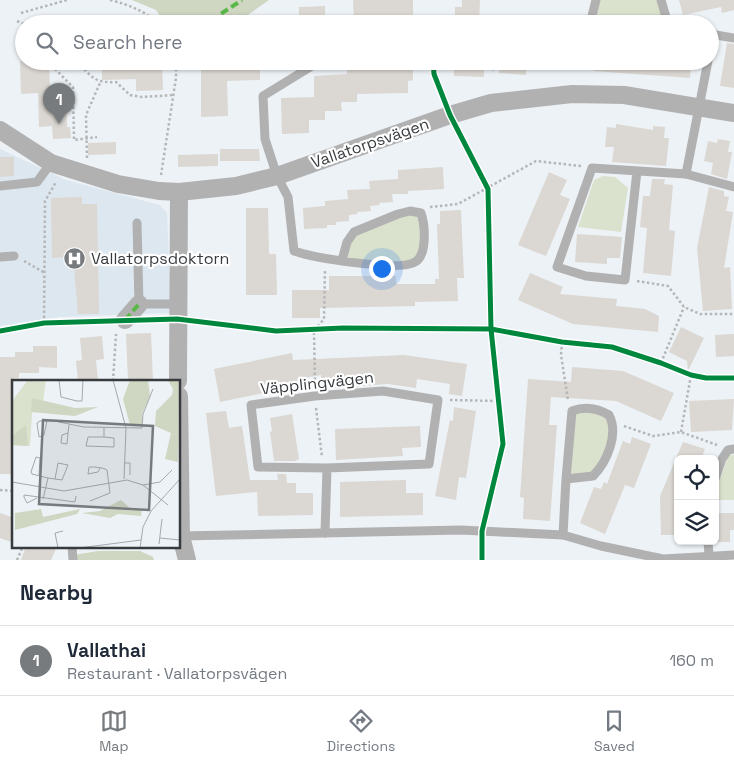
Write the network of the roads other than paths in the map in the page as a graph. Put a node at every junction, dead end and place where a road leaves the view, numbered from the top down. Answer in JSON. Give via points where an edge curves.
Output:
{"nodes":[{"id":1,"x":596,"y":0,"type":"edge"},
{"id":2,"x":662,"y":0,"type":"edge"},
{"id":3,"x":592,"y":15,"type":"edge"},
{"id":4,"x":666,"y":15,"type":"edge"},
{"id":5,"x":719,"y":35,"type":"edge"},
{"id":6,"x":734,"y":38,"type":"edge"},
{"id":7,"x":305,"y":70,"type":"edge"},
{"id":8,"x":706,"y":70,"type":"edge"},
{"id":9,"x":700,"y":108,"type":"junction"},
{"id":10,"x":734,"y":113,"type":"edge"},
{"id":11,"x":0,"y":130,"type":"edge"},
{"id":12,"x":51,"y":163,"type":"junction"},
{"id":13,"x":637,"y":171,"type":"junction"},
{"id":14,"x":686,"y":174,"type":"junction"},
{"id":15,"x":277,"y":176,"type":"junction"},
{"id":16,"x":0,"y":186,"type":"edge"},
{"id":17,"x":734,"y":187,"type":"edge"},
{"id":18,"x":179,"y":192,"type":"junction"},
{"id":19,"x":137,"y":223,"type":"dead end"},
{"id":20,"x":0,"y":256,"type":"edge"},
{"id":21,"x":14,"y":256,"type":"road end"},
{"id":22,"x":342,"y":260,"type":"junction"},
{"id":23,"x":139,"y":304,"type":"junction"},
{"id":24,"x":178,"y":304,"type":"junction"},
{"id":25,"x":125,"y":320,"type":"road end"},
{"id":26,"x":178,"y":380,"type":"edge"},
{"id":27,"x":731,"y":449,"type":"edge"},
{"id":28,"x":327,"y":468,"type":"junction"},
{"id":29,"x":719,"y":468,"type":"edge"},
{"id":30,"x":566,"y":479,"type":"junction"},
{"id":31,"x":325,"y":533,"type":"junction"},
{"id":32,"x":564,"y":535,"type":"junction"},
{"id":33,"x":180,"y":536,"type":"edge"},
{"id":34,"x":708,"y":545,"type":"edge"},
{"id":35,"x":734,"y":555,"type":"edge"},
{"id":36,"x":709,"y":556,"type":"junction"},
{"id":37,"x":187,"y":560,"type":"edge"}],
"edges":[{"from":1,"to":3,"type":"lane"},
{"from":2,"to":4,"type":"lane"},
{"from":5,"to":6,"type":"lane"},
{"from":7,"to":15,"type":"lane","via":[[263,96],[265,139]]},
{"from":8,"to":9,"type":"lane"},
{"from":9,"to":10,"type":"street","name":"Vallatorpsvägen"},
{"from":9,"to":14,"type":"lane"},
{"from":9,"to":15,"type":"street","name":"Vallatorpsvägen","via":[[624,95],[589,94],[491,103]]},
{"from":11,"to":12,"type":"street","name":"Vallatorpsvägen"},
{"from":12,"to":16,"type":"lane","via":[[36,182]]},
{"from":12,"to":18,"type":"street","name":"Vallatorpsvägen","via":[[118,184]]},
{"from":13,"to":13,"type":"lane","via":[[592,168],[557,267],[586,276],[625,280]]},
{"from":13,"to":14,"type":"lane"},
{"from":14,"to":17,"type":"lane"},
{"from":15,"to":18,"type":"street","name":"Vallatorpsvägen","via":[[236,186]]},
{"from":15,"to":22,"type":"lane","via":[[288,197],[294,250],[308,256]]},
{"from":18,"to":24,"type":"street"},
{"from":19,"to":23,"type":"lane"},
{"from":20,"to":21,"type":"lane"},
{"from":22,"to":22,"type":"lane","via":[[413,264],[423,250],[424,221],[421,213],[398,214],[354,232]]},
{"from":23,"to":24,"type":"lane"},
{"from":23,"to":25,"type":"street"},
{"from":24,"to":26,"type":"street"},
{"from":27,"to":29,"type":"lane"},
{"from":28,"to":28,"type":"lane","name":"Väpplingvägen","via":[[430,464],[438,400],[383,391],[251,405],[258,467]]},
{"from":28,"to":31,"type":"lane"},
{"from":30,"to":30,"type":"lane","via":[[594,476],[603,466],[614,433],[613,422],[603,411],[592,408],[572,411]]},
{"from":30,"to":32,"type":"lane"},
{"from":31,"to":32,"type":"lane","via":[[461,530]]},
{"from":31,"to":33,"type":"lane"},
{"from":32,"to":36,"type":"lane","via":[[663,559]]},
{"from":33,"to":37,"type":"street"},
{"from":34,"to":36,"type":"lane"},
{"from":35,"to":36,"type":"lane"}]}
